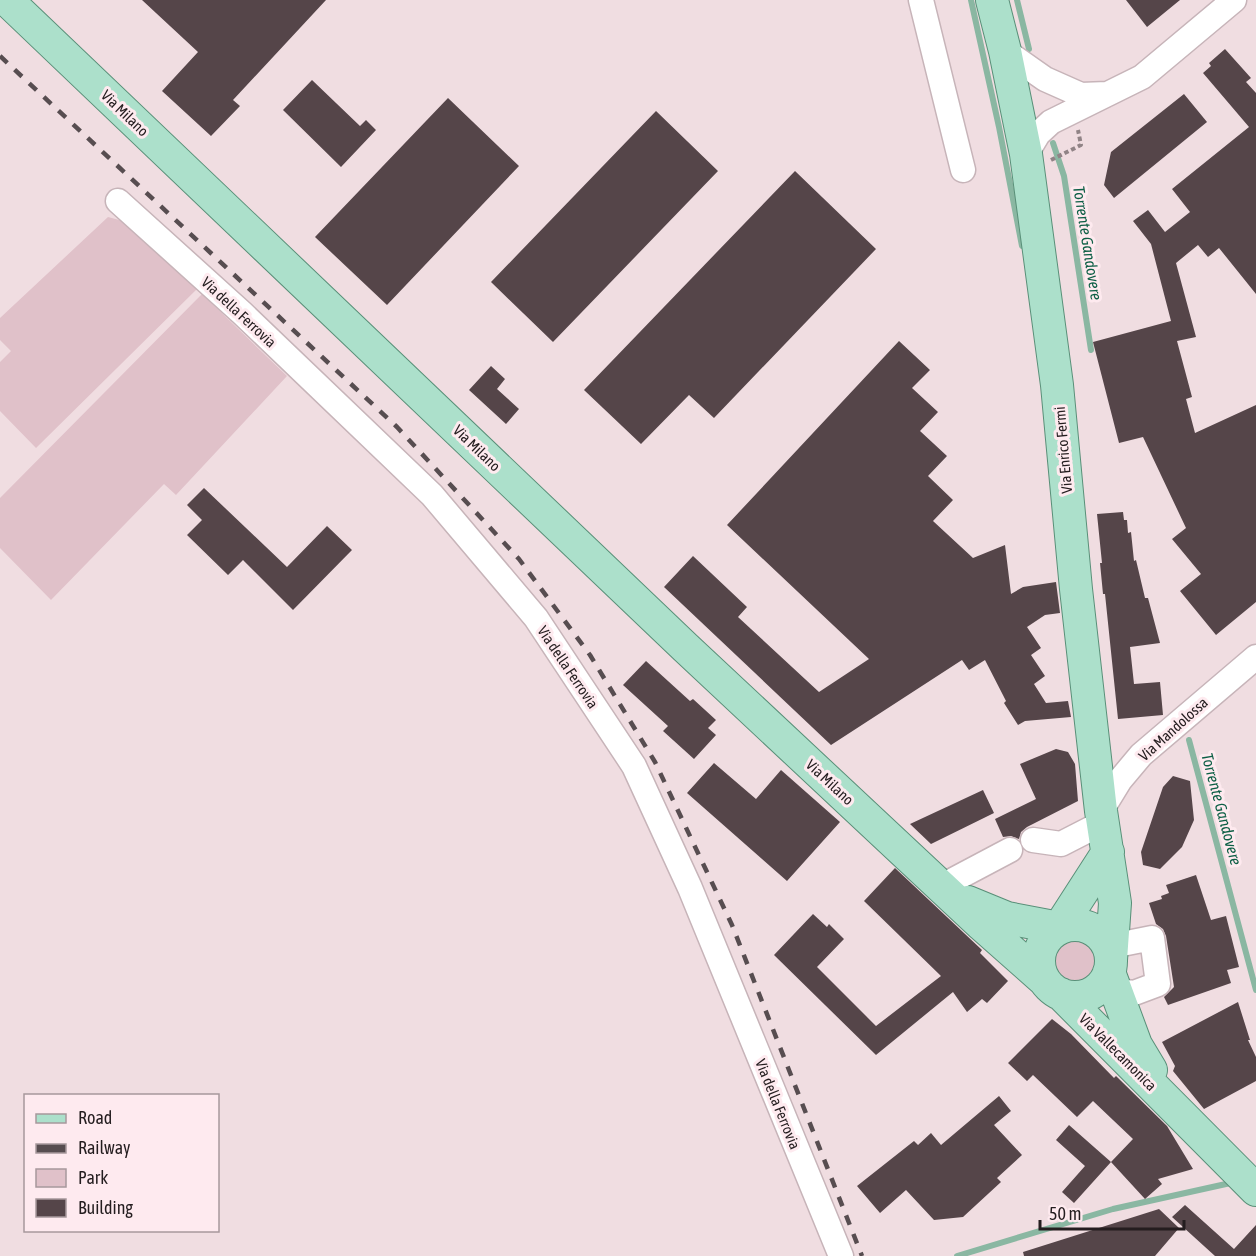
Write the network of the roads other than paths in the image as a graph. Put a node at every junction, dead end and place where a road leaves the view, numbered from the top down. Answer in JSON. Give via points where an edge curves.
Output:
{"nodes":[{"id":1,"x":7,"y":0,"type":"edge"},
{"id":2,"x":921,"y":0,"type":"edge"},
{"id":3,"x":992,"y":0,"type":"edge"},
{"id":4,"x":1234,"y":0,"type":"edge"},
{"id":5,"x":1005,"y":51,"type":"junction"},
{"id":6,"x":1112,"y":93,"type":"junction"},
{"id":7,"x":1037,"y":157,"type":"junction"},
{"id":8,"x":963,"y":170,"type":"dead end"},
{"id":9,"x":118,"y":201,"type":"dead end"},
{"id":10,"x":1246,"y":671,"type":"edge"},
{"id":11,"x":1104,"y":829,"type":"junction"},
{"id":12,"x":1033,"y":840,"type":"dead end"},
{"id":13,"x":1010,"y":850,"type":"dead end"},
{"id":14,"x":946,"y":890,"type":"junction"},
{"id":15,"x":1059,"y":928,"type":"junction"},
{"id":16,"x":1112,"y":967,"type":"junction"},
{"id":17,"x":1052,"y":987,"type":"junction"},
{"id":18,"x":1176,"y":1109,"type":"junction"},
{"id":19,"x":1246,"y":1179,"type":"edge"},
{"id":20,"x":840,"y":1255,"type":"edge"}],
"edges":[{"from":1,"to":14,"type":"main road","name":"Via Milano"},
{"from":2,"to":8,"type":"street"},
{"from":3,"to":5,"type":"main road","name":"Via Enrico Fermi"},
{"from":4,"to":6,"type":"street","via":[[1142,77]]},
{"from":5,"to":6,"type":"street","via":[[1045,80],[1081,94]]},
{"from":5,"to":7,"type":"main road","name":"Via Enrico Fermi"},
{"from":6,"to":7,"type":"street","via":[[1052,122],[1038,134]]},
{"from":7,"to":11,"type":"main road","name":"Via Enrico Fermi","via":[[1076,589]]},
{"from":9,"to":20,"type":"street","name":"Via della Ferrovia","via":[[432,495],[536,618],[634,766],[690,888]]},
{"from":10,"to":11,"type":"street","name":"Via Mandolossa","via":[[1141,755],[1120,780]]},
{"from":11,"to":12,"type":"street","via":[[1060,843]]},
{"from":11,"to":15,"type":"main road"},
{"from":11,"to":16,"type":"main road","name":"Via Enrico Fermi","via":[[1115,903]]},
{"from":13,"to":14,"type":"street"},
{"from":14,"to":15,"type":"main road","name":"Via Milano","via":[[1007,918]]},
{"from":14,"to":17,"type":"main road","name":"Via Milano"},
{"from":15,"to":16,"type":"main road","via":[[1076,925],[1093,930],[1109,948]]},
{"from":15,"to":17,"type":"main road","via":[[1042,944],[1038,956],[1039,968]]},
{"from":16,"to":17,"type":"main road","via":[[1104,982],[1085,996],[1073,997]]},
{"from":16,"to":18,"type":"main road","name":"Via Vallecamonica","via":[[1137,1048]]},
{"from":17,"to":18,"type":"main road","name":"Via Vallecamonica"},
{"from":18,"to":19,"type":"main road","name":"Via Vallecamonica"}]}
